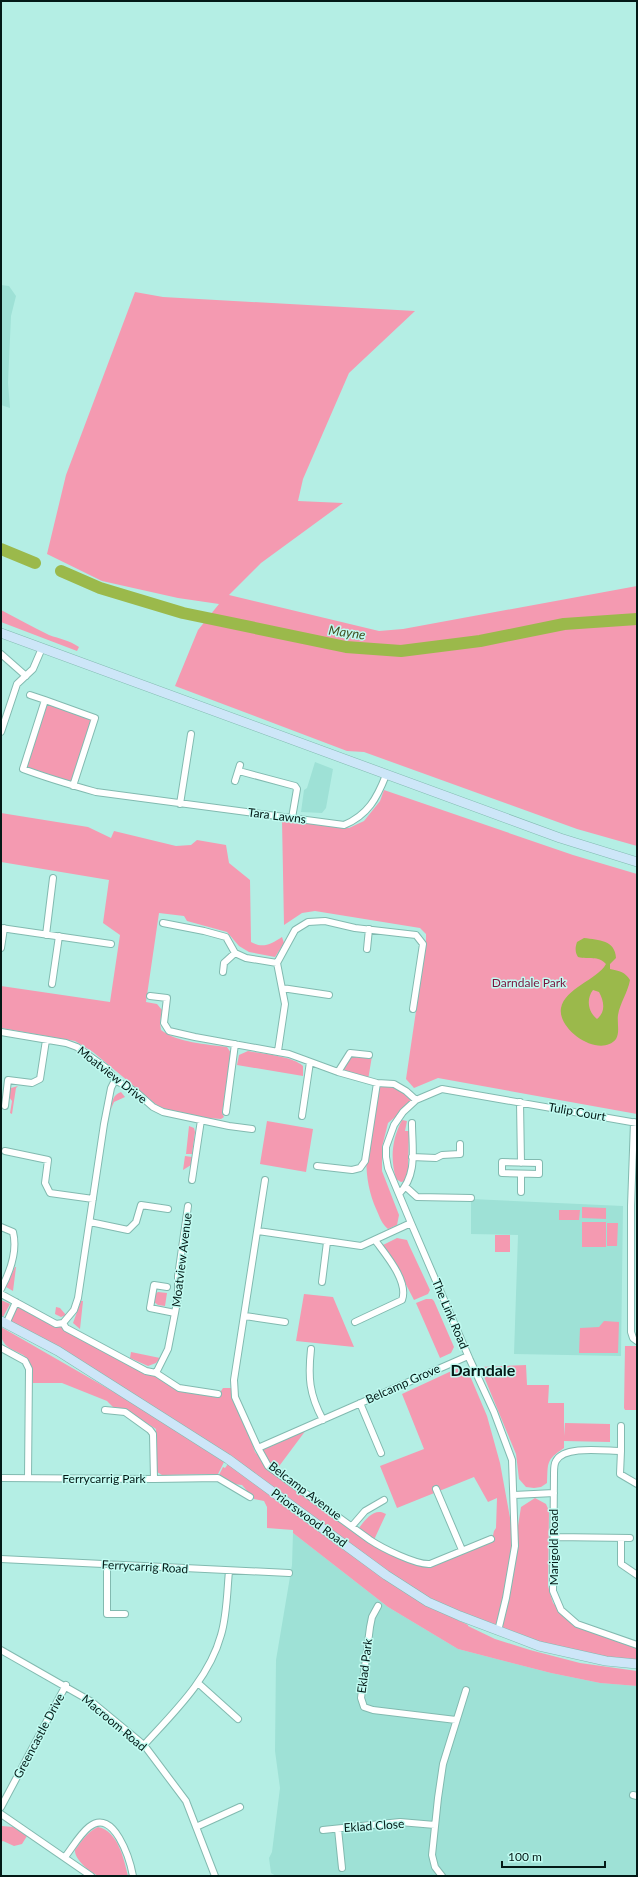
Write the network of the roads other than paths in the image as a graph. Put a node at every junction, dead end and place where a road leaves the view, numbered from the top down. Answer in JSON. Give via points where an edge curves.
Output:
{"nodes":[{"id":1,"x":1,"y":633,"type":"edge"},
{"id":2,"x":42,"y":648,"type":"junction"},
{"id":3,"x":1,"y":654,"type":"edge"},
{"id":4,"x":26,"y":676,"type":"junction"},
{"id":5,"x":30,"y":695,"type":"dead end"},
{"id":6,"x":45,"y":700,"type":"junction"},
{"id":7,"x":1,"y":732,"type":"edge"},
{"id":8,"x":191,"y":734,"type":"dead end"},
{"id":9,"x":386,"y":775,"type":"junction"},
{"id":10,"x":235,"y":781,"type":"dead end"},
{"id":11,"x":73,"y":786,"type":"junction"},
{"id":12,"x":180,"y":804,"type":"junction"},
{"id":13,"x":292,"y":818,"type":"junction"},
{"id":14,"x":637,"y":862,"type":"edge"},
{"id":15,"x":53,"y":878,"type":"dead end"},
{"id":16,"x":163,"y":923,"type":"dead end"},
{"id":17,"x":2,"y":928,"type":"edge"},
{"id":18,"x":369,"y":929,"type":"junction"},
{"id":19,"x":46,"y":934,"type":"junction"},
{"id":20,"x":59,"y":936,"type":"junction"},
{"id":21,"x":110,"y":944,"type":"dead end"},
{"id":22,"x":1,"y":948,"type":"edge"},
{"id":23,"x":367,"y":949,"type":"dead end"},
{"id":24,"x":235,"y":953,"type":"junction"},
{"id":25,"x":277,"y":963,"type":"junction"},
{"id":26,"x":223,"y":972,"type":"dead end"},
{"id":27,"x":52,"y":984,"type":"dead end"},
{"id":28,"x":282,"y":988,"type":"junction"},
{"id":29,"x":329,"y":995,"type":"dead end"},
{"id":30,"x":150,"y":996,"type":"dead end"},
{"id":31,"x":413,"y":1009,"type":"dead end"},
{"id":32,"x":1,"y":1032,"type":"edge"},
{"id":33,"x":46,"y":1040,"type":"junction"},
{"id":34,"x":235,"y":1044,"type":"junction"},
{"id":35,"x":278,"y":1051,"type":"junction"},
{"id":36,"x":369,"y":1056,"type":"dead end"},
{"id":37,"x":310,"y":1062,"type":"junction"},
{"id":38,"x":338,"y":1072,"type":"junction"},
{"id":39,"x":115,"y":1080,"type":"junction"},
{"id":40,"x":377,"y":1082,"type":"junction"},
{"id":41,"x":416,"y":1100,"type":"junction"},
{"id":42,"x":520,"y":1102,"type":"junction"},
{"id":43,"x":4,"y":1106,"type":"dead end"},
{"id":44,"x":226,"y":1112,"type":"dead end"},
{"id":45,"x":302,"y":1116,"type":"dead end"},
{"id":46,"x":201,"y":1120,"type":"junction"},
{"id":47,"x":635,"y":1122,"type":"edge"},
{"id":48,"x":412,"y":1123,"type":"dead end"},
{"id":49,"x":252,"y":1128,"type":"dead end"},
{"id":50,"x":460,"y":1144,"type":"dead end"},
{"id":51,"x":5,"y":1152,"type":"dead end"},
{"id":52,"x":412,"y":1157,"type":"junction"},
{"id":53,"x":521,"y":1163,"type":"junction"},
{"id":54,"x":634,"y":1165,"type":"edge"},
{"id":55,"x":318,"y":1166,"type":"dead end"},
{"id":56,"x":521,"y":1174,"type":"junction"},
{"id":57,"x":192,"y":1180,"type":"dead end"},
{"id":58,"x":265,"y":1180,"type":"dead end"},
{"id":59,"x":406,"y":1187,"type":"junction"},
{"id":60,"x":521,"y":1192,"type":"dead end"},
{"id":61,"x":399,"y":1194,"type":"junction"},
{"id":62,"x":470,"y":1198,"type":"dead end"},
{"id":63,"x":93,"y":1199,"type":"junction"},
{"id":64,"x":188,"y":1206,"type":"dead end"},
{"id":65,"x":168,"y":1209,"type":"dead end"},
{"id":66,"x":90,"y":1222,"type":"junction"},
{"id":67,"x":411,"y":1224,"type":"junction"},
{"id":68,"x":1,"y":1227,"type":"edge"},
{"id":69,"x":258,"y":1231,"type":"junction"},
{"id":70,"x":375,"y":1240,"type":"junction"},
{"id":71,"x":327,"y":1242,"type":"junction"},
{"id":72,"x":634,"y":1251,"type":"edge"},
{"id":73,"x":322,"y":1282,"type":"dead end"},
{"id":74,"x":167,"y":1287,"type":"dead end"},
{"id":75,"x":1,"y":1290,"type":"edge"},
{"id":76,"x":1,"y":1294,"type":"edge"},
{"id":77,"x":16,"y":1302,"type":"junction"},
{"id":78,"x":175,"y":1313,"type":"junction"},
{"id":79,"x":245,"y":1316,"type":"junction"},
{"id":80,"x":285,"y":1322,"type":"dead end"},
{"id":81,"x":355,"y":1322,"type":"dead end"},
{"id":82,"x":4,"y":1323,"type":"edge"},
{"id":83,"x":63,"y":1323,"type":"junction"},
{"id":84,"x":637,"y":1341,"type":"edge"},
{"id":85,"x":1,"y":1348,"type":"edge"},
{"id":86,"x":311,"y":1349,"type":"dead end"},
{"id":87,"x":468,"y":1356,"type":"junction"},
{"id":88,"x":156,"y":1373,"type":"junction"},
{"id":89,"x":218,"y":1394,"type":"dead end"},
{"id":90,"x":360,"y":1403,"type":"junction"},
{"id":91,"x":105,"y":1410,"type":"dead end"},
{"id":92,"x":323,"y":1420,"type":"junction"},
{"id":93,"x":621,"y":1426,"type":"dead end"},
{"id":94,"x":258,"y":1448,"type":"junction"},
{"id":95,"x":621,"y":1451,"type":"junction"},
{"id":96,"x":381,"y":1453,"type":"dead end"},
{"id":97,"x":1,"y":1478,"type":"edge"},
{"id":98,"x":28,"y":1478,"type":"junction"},
{"id":99,"x":154,"y":1479,"type":"junction"},
{"id":100,"x":637,"y":1484,"type":"edge"},
{"id":101,"x":436,"y":1489,"type":"dead end"},
{"id":102,"x":554,"y":1493,"type":"junction"},
{"id":103,"x":514,"y":1495,"type":"junction"},
{"id":104,"x":250,"y":1497,"type":"dead end"},
{"id":105,"x":384,"y":1500,"type":"dead end"},
{"id":106,"x":352,"y":1526,"type":"junction"},
{"id":107,"x":554,"y":1537,"type":"junction"},
{"id":108,"x":621,"y":1538,"type":"junction"},
{"id":109,"x":630,"y":1538,"type":"dead end"},
{"id":110,"x":491,"y":1539,"type":"dead end"},
{"id":111,"x":462,"y":1550,"type":"junction"},
{"id":112,"x":1,"y":1559,"type":"edge"},
{"id":113,"x":107,"y":1564,"type":"junction"},
{"id":114,"x":229,"y":1571,"type":"junction"},
{"id":115,"x":289,"y":1573,"type":"dead end"},
{"id":116,"x":637,"y":1575,"type":"edge"},
{"id":117,"x":378,"y":1606,"type":"dead end"},
{"id":118,"x":125,"y":1614,"type":"dead end"},
{"id":119,"x":498,"y":1631,"type":"junction"},
{"id":120,"x":637,"y":1644,"type":"edge"},
{"id":121,"x":1,"y":1650,"type":"edge"},
{"id":122,"x":637,"y":1664,"type":"edge"},
{"id":123,"x":198,"y":1683,"type":"junction"},
{"id":124,"x":66,"y":1685,"type":"junction"},
{"id":125,"x":466,"y":1690,"type":"dead end"},
{"id":126,"x":238,"y":1719,"type":"dead end"},
{"id":127,"x":456,"y":1720,"type":"junction"},
{"id":128,"x":144,"y":1745,"type":"junction"},
{"id":129,"x":1,"y":1807,"type":"edge"},
{"id":130,"x":240,"y":1807,"type":"dead end"},
{"id":131,"x":1,"y":1814,"type":"edge"},
{"id":132,"x":435,"y":1825,"type":"junction"},
{"id":133,"x":196,"y":1827,"type":"junction"},
{"id":134,"x":338,"y":1829,"type":"junction"},
{"id":135,"x":323,"y":1830,"type":"dead end"},
{"id":136,"x":65,"y":1857,"type":"junction"},
{"id":137,"x":342,"y":1868,"type":"dead end"},
{"id":138,"x":91,"y":1876,"type":"edge"},
{"id":139,"x":133,"y":1876,"type":"edge"},
{"id":140,"x":215,"y":1876,"type":"edge"},
{"id":141,"x":442,"y":1876,"type":"edge"}],
"edges":[{"from":1,"to":2,"type":"street"},
{"from":2,"to":4,"type":"street","via":[[33,669]]},
{"from":2,"to":9,"type":"street"},
{"from":3,"to":4,"type":"street"},
{"from":4,"to":7,"type":"street","via":[[17,684]]},
{"from":5,"to":6,"type":"street"},
{"from":6,"to":11,"type":"street","via":[[95,718]]},
{"from":6,"to":11,"type":"street","name":"Tara Lawns","via":[[22,768]]},
{"from":8,"to":12,"type":"street"},
{"from":9,"to":13,"type":"street","name":"Tara Lawns","via":[[370,807],[353,821],[344,824]]},
{"from":9,"to":14,"type":"street","via":[[560,838]]},
{"from":10,"to":13,"type":"street","via":[[239,768],[295,786],[297,789]]},
{"from":11,"to":12,"type":"street","name":"Tara Lawns","via":[[96,792]]},
{"from":12,"to":13,"type":"street","name":"Tara Lawns"},
{"from":15,"to":19,"type":"street"},
{"from":16,"to":24,"type":"street","via":[[226,937]]},
{"from":17,"to":19,"type":"street"},
{"from":17,"to":22,"type":"street"},
{"from":18,"to":23,"type":"street"},
{"from":18,"to":25,"type":"street","via":[[325,921],[308,922],[295,930]]},
{"from":18,"to":31,"type":"street","via":[[416,935],[423,944]]},
{"from":19,"to":20,"type":"street"},
{"from":20,"to":21,"type":"street"},
{"from":20,"to":27,"type":"street"},
{"from":24,"to":25,"type":"street","via":[[246,958]]},
{"from":24,"to":26,"type":"street","via":[[224,963]]},
{"from":25,"to":28,"type":"street"},
{"from":28,"to":29,"type":"street"},
{"from":28,"to":35,"type":"street","via":[[285,1004]]},
{"from":30,"to":34,"type":"street","via":[[167,998],[164,1023],[169,1030]]},
{"from":32,"to":33,"type":"street","name":"Moatview Drive"},
{"from":33,"to":39,"type":"street","name":"Moatview Drive","via":[[77,1047],[106,1068]]},
{"from":33,"to":43,"type":"street","via":[[40,1079],[32,1083],[8,1080]]},
{"from":34,"to":35,"type":"street"},
{"from":34,"to":44,"type":"street"},
{"from":35,"to":37,"type":"street"},
{"from":36,"to":38,"type":"street","via":[[350,1053]]},
{"from":37,"to":38,"type":"street"},
{"from":37,"to":45,"type":"street"},
{"from":38,"to":40,"type":"street"},
{"from":39,"to":46,"type":"street","name":"Moatview Drive","via":[[163,1112]]},
{"from":39,"to":63,"type":"street","via":[[111,1088]]},
{"from":40,"to":41,"type":"street","via":[[394,1084]]},
{"from":40,"to":55,"type":"street","via":[[365,1161],[360,1168],[352,1170]]},
{"from":41,"to":42,"type":"street","name":"Tulip Court","via":[[442,1089]]},
{"from":41,"to":61,"type":"street","name":"The Link Road","via":[[394,1125],[386,1148],[388,1168]]},
{"from":42,"to":47,"type":"street","name":"Tulip Court"},
{"from":42,"to":53,"type":"street"},
{"from":46,"to":49,"type":"street","name":"Moatview Drive"},
{"from":46,"to":57,"type":"street"},
{"from":47,"to":54,"type":"street"},
{"from":48,"to":52,"type":"street"},
{"from":50,"to":52,"type":"street","via":[[460,1154],[436,1158]]},
{"from":51,"to":63,"type":"street","via":[[48,1160],[45,1183],[50,1193]]},
{"from":52,"to":59,"type":"street","via":[[412,1171]]},
{"from":53,"to":56,"type":"street","via":[[539,1163],[539,1174]]},
{"from":53,"to":56,"type":"street","via":[[502,1162],[502,1173]]},
{"from":54,"to":72,"type":"street"},
{"from":56,"to":60,"type":"street"},
{"from":58,"to":69,"type":"street","name":"Belcamp Avenue"},
{"from":59,"to":61,"type":"street"},
{"from":59,"to":62,"type":"street","via":[[417,1197]]},
{"from":61,"to":67,"type":"street","name":"The Link Road"},
{"from":63,"to":66,"type":"street"},
{"from":64,"to":78,"type":"street","name":"Moatview Avenue"},
{"from":65,"to":66,"type":"street","via":[[141,1205],[136,1222],[128,1230]]},
{"from":66,"to":83,"type":"street","via":[[78,1298],[74,1310]]},
{"from":67,"to":70,"type":"street"},
{"from":67,"to":87,"type":"street","name":"The Link Road"},
{"from":68,"to":75,"type":"street","via":[[13,1232],[15,1239],[11,1270]]},
{"from":69,"to":71,"type":"street"},
{"from":69,"to":79,"type":"street","name":"Belcamp Avenue"},
{"from":70,"to":71,"type":"street","via":[[361,1246]]},
{"from":70,"to":81,"type":"street","via":[[390,1258],[403,1288],[403,1297],[402,1300]]},
{"from":71,"to":73,"type":"street"},
{"from":72,"to":84,"type":"street","via":[[632,1332],[633,1338]]},
{"from":74,"to":78,"type":"street","name":"Moatview Avenue","via":[[154,1285],[150,1308]]},
{"from":76,"to":77,"type":"street"},
{"from":77,"to":82,"type":"street"},
{"from":77,"to":83,"type":"street","via":[[56,1324]]},
{"from":78,"to":88,"type":"street","name":"Moatview Avenue","via":[[168,1349]]},
{"from":79,"to":80,"type":"street"},
{"from":79,"to":94,"type":"street","name":"Belcamp Avenue","via":[[234,1380],[235,1396]]},
{"from":82,"to":119,"type":"street","name":"Priorswood Road","via":[[58,1350],[228,1459],[386,1575],[428,1602]]},
{"from":83,"to":88,"type":"street","via":[[68,1329],[146,1371]]},
{"from":85,"to":98,"type":"street","via":[[25,1361],[29,1369]]},
{"from":86,"to":92,"type":"street","via":[[310,1389]]},
{"from":87,"to":90,"type":"street","name":"Belcamp Grove"},
{"from":87,"to":103,"type":"street","name":"The Link Road","via":[[503,1432],[512,1460]]},
{"from":88,"to":89,"type":"street","via":[[179,1388]]},
{"from":90,"to":92,"type":"street","name":"Belcamp Grove"},
{"from":90,"to":96,"type":"street","name":"Belcamp Grove"},
{"from":91,"to":99,"type":"street","name":"Ferrycarrig Park","via":[[125,1412],[153,1434]]},
{"from":92,"to":94,"type":"street","name":"Belcamp Grove"},
{"from":93,"to":95,"type":"street"},
{"from":94,"to":106,"type":"street","name":"Belcamp Avenue","via":[[268,1466]]},
{"from":95,"to":100,"type":"street","via":[[620,1474]]},
{"from":95,"to":102,"type":"street","name":"Marigold Road","via":[[564,1452],[556,1461]]},
{"from":97,"to":98,"type":"street","name":"Ferrycarrig Park"},
{"from":98,"to":99,"type":"street","name":"Ferrycarrig Park"},
{"from":99,"to":104,"type":"street","via":[[218,1478]]},
{"from":101,"to":111,"type":"street"},
{"from":102,"to":103,"type":"street","name":"Marigold Road"},
{"from":102,"to":107,"type":"street","name":"Marigold Road"},
{"from":103,"to":119,"type":"street","name":"The Link Road","via":[[515,1546]]},
{"from":105,"to":106,"type":"street","name":"Belcamp Avenue","via":[[365,1511]]},
{"from":106,"to":111,"type":"street","name":"Belcamp Avenue","via":[[382,1548],[421,1563],[430,1564]]},
{"from":107,"to":108,"type":"street"},
{"from":107,"to":120,"type":"street","name":"Marigold Road","via":[[553,1591],[561,1610],[576,1624]]},
{"from":108,"to":109,"type":"street"},
{"from":108,"to":116,"type":"street","via":[[621,1564]]},
{"from":110,"to":111,"type":"street","name":"Belcamp Avenue"},
{"from":112,"to":113,"type":"street","name":"Ferrycarrig Road"},
{"from":113,"to":114,"type":"street","name":"Ferrycarrig Road"},
{"from":113,"to":118,"type":"street","via":[[107,1614]]},
{"from":114,"to":115,"type":"street","name":"Ferrycarrig Road"},
{"from":114,"to":123,"type":"street","via":[[221,1636]]},
{"from":117,"to":127,"type":"street","name":"Eklad Park","via":[[370,1628],[361,1698],[364,1707]]},
{"from":119,"to":122,"type":"street","name":"Priorswood Road","via":[[554,1650],[606,1661]]},
{"from":121,"to":124,"type":"street","name":"Macroom Road"},
{"from":123,"to":126,"type":"street"},
{"from":123,"to":128,"type":"street"},
{"from":124,"to":128,"type":"street","name":"Macroom Road","via":[[92,1702]]},
{"from":124,"to":129,"type":"street","name":"Greencastle Drive"},
{"from":125,"to":127,"type":"street"},
{"from":127,"to":132,"type":"street","via":[[443,1764]]},
{"from":128,"to":133,"type":"street","name":"Macroom Road","via":[[186,1801]]},
{"from":130,"to":133,"type":"street"},
{"from":131,"to":136,"type":"street"},
{"from":132,"to":134,"type":"street","name":"Eklad Close","via":[[400,1822]]},
{"from":132,"to":141,"type":"street","via":[[432,1855],[435,1867]]},
{"from":133,"to":140,"type":"street","name":"Macroom Road"},
{"from":134,"to":135,"type":"street","name":"Eklad Close"},
{"from":134,"to":137,"type":"street","name":"Eklad Close"},
{"from":136,"to":138,"type":"street"},
{"from":136,"to":139,"type":"street","via":[[88,1827],[104,1823],[122,1841]]}]}
